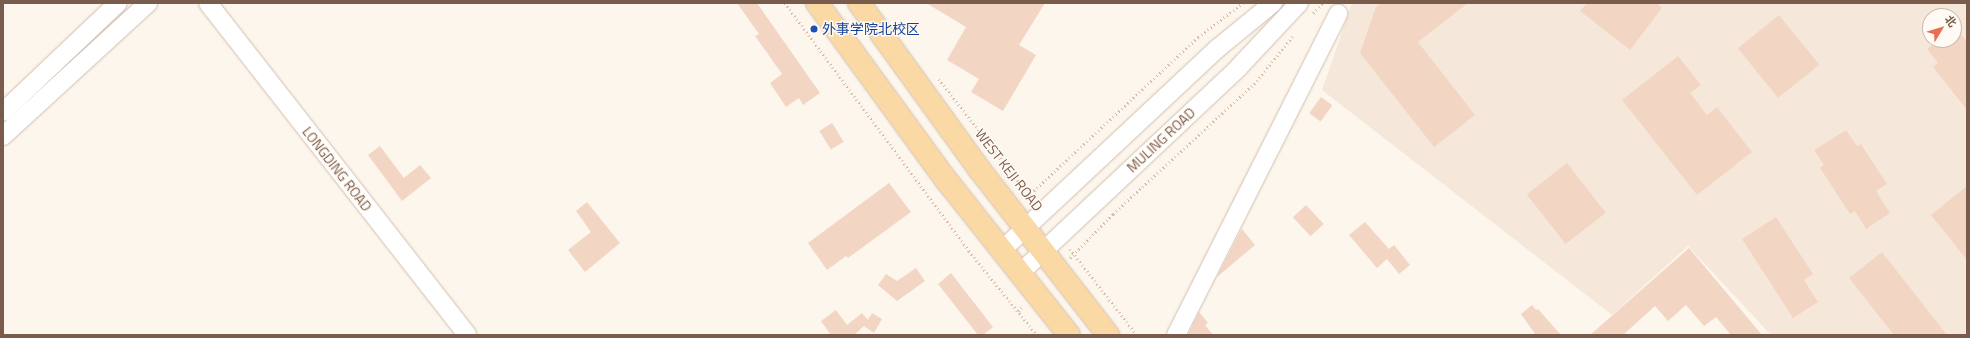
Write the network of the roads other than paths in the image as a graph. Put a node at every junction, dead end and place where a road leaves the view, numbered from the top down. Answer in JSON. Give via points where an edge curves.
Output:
{"nodes":[{"id":1,"x":118,"y":3,"type":"edge"},
{"id":2,"x":148,"y":3,"type":"edge"},
{"id":3,"x":208,"y":3,"type":"edge"},
{"id":4,"x":817,"y":3,"type":"edge"},
{"id":5,"x":859,"y":3,"type":"edge"},
{"id":6,"x":1273,"y":3,"type":"edge"},
{"id":7,"x":1304,"y":10,"type":"edge"},
{"id":8,"x":1338,"y":14,"type":"dead end"},
{"id":9,"x":3,"y":112,"type":"edge"},
{"id":10,"x":3,"y":136,"type":"edge"},
{"id":11,"x":1026,"y":229,"type":"junction"},
{"id":12,"x":1002,"y":251,"type":"junction"},
{"id":13,"x":1044,"y":251,"type":"junction"},
{"id":14,"x":1019,"y":274,"type":"junction"},
{"id":15,"x":467,"y":335,"type":"edge"},
{"id":16,"x":1069,"y":335,"type":"edge"},
{"id":17,"x":1108,"y":335,"type":"edge"},
{"id":18,"x":1176,"y":335,"type":"edge"}],
"edges":[{"from":1,"to":9,"type":"street"},
{"from":2,"to":10,"type":"street"},
{"from":3,"to":15,"type":"street","name":"LONGDING ROAD"},
{"from":4,"to":12,"type":"main road"},
{"from":5,"to":11,"type":"main road","name":"WEST KEJI ROAD"},
{"from":6,"to":11,"type":"street","name":"MULING ROAD","via":[[1218,48]]},
{"from":7,"to":13,"type":"street","name":"MULING ROAD","via":[[1238,68]]},
{"from":8,"to":18,"type":"street"},
{"from":11,"to":12,"type":"street","name":"MULING ROAD"},
{"from":11,"to":13,"type":"main road","name":"WEST KEJI ROAD"},
{"from":12,"to":14,"type":"main road"},
{"from":13,"to":14,"type":"street","name":"MULING ROAD"},
{"from":13,"to":17,"type":"main road","name":"WEST KEJI ROAD"},
{"from":14,"to":16,"type":"main road"}]}
